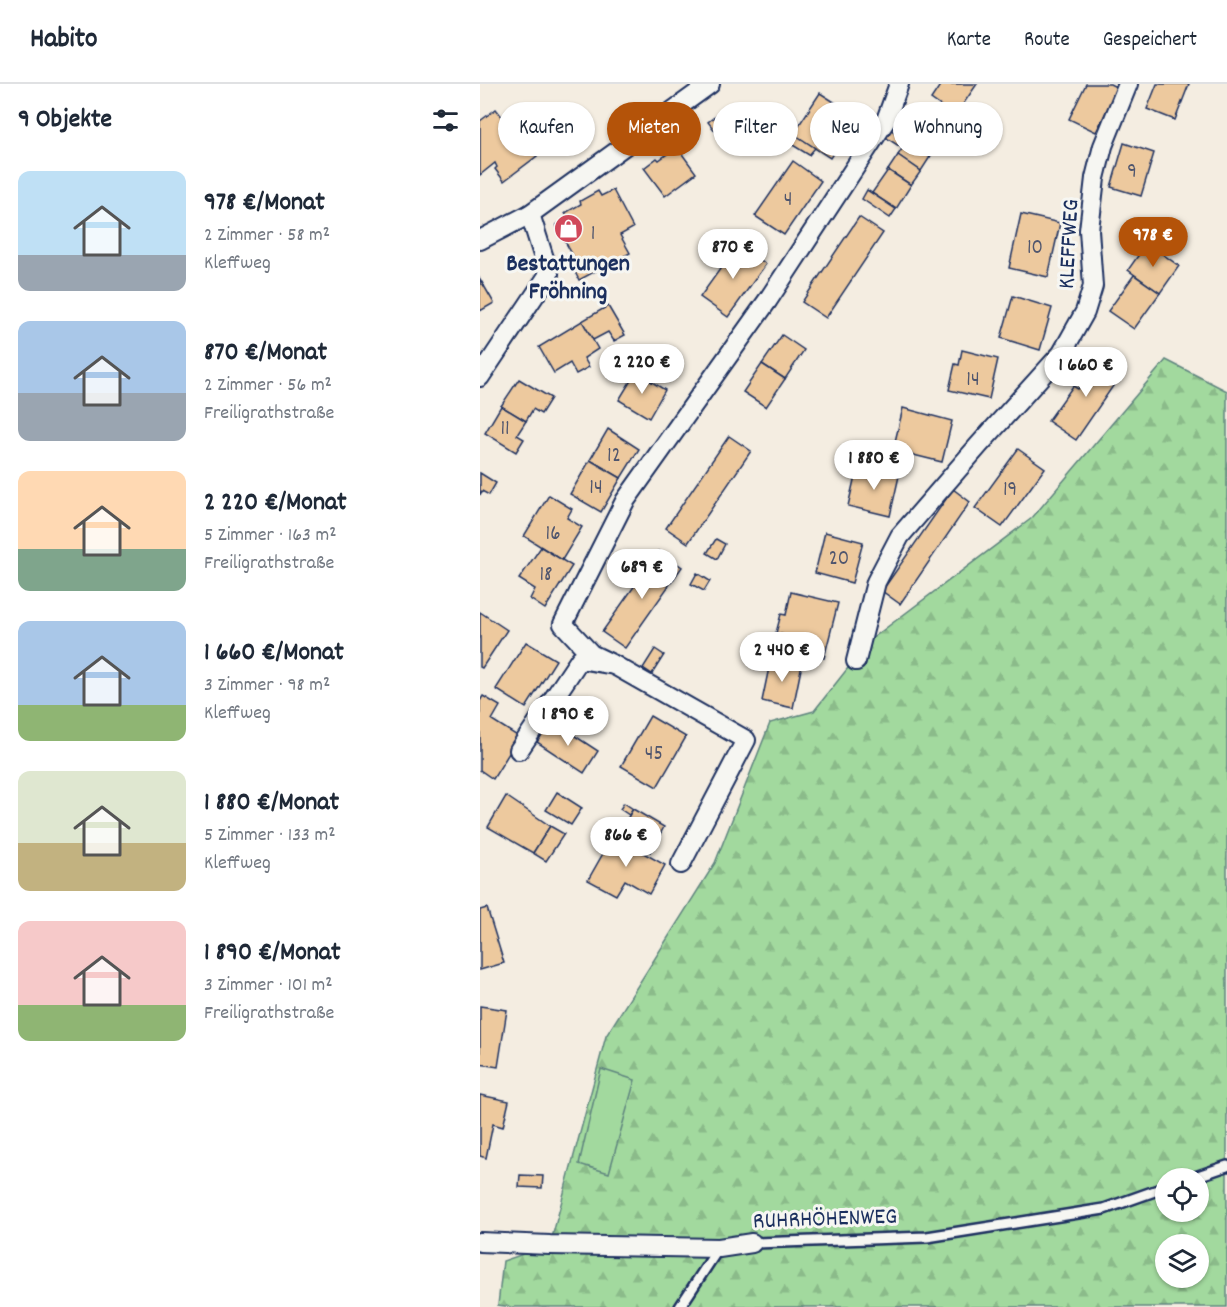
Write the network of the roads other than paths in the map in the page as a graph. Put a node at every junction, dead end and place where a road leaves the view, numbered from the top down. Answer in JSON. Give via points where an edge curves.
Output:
{"nodes":[{"id":1,"x":710,"y":84,"type":"edge"},
{"id":2,"x":899,"y":84,"type":"edge"},
{"id":3,"x":1128,"y":84,"type":"edge"},
{"id":4,"x":530,"y":214,"type":"junction"},
{"id":5,"x":480,"y":240,"type":"edge"},
{"id":6,"x":480,"y":377,"type":"edge"},
{"id":7,"x":856,"y":661,"type":"dead end"},
{"id":8,"x":614,"y":665,"type":"junction"},
{"id":9,"x":519,"y":750,"type":"dead end"},
{"id":10,"x":681,"y":864,"type":"dead end"},
{"id":11,"x":1227,"y":1166,"type":"edge"},
{"id":12,"x":1209,"y":1172,"type":"edge"},
{"id":13,"x":1155,"y":1191,"type":"edge"},
{"id":14,"x":480,"y":1242,"type":"edge"},
{"id":15,"x":752,"y":1243,"type":"joint"},
{"id":16,"x":718,"y":1248,"type":"junction"},
{"id":17,"x":680,"y":1307,"type":"edge"}],
"edges":[{"from":1,"to":4,"type":"street"},
{"from":2,"to":8,"type":"street","via":[[885,120],[768,300],[625,501],[563,624],[591,654]]},
{"from":3,"to":7,"type":"street","name":"KLEFFWEG","via":[[1103,146],[1095,178],[1089,230],[1093,285],[1085,312],[1062,353],[900,536],[876,582]]},
{"from":4,"to":5,"type":"street"},
{"from":4,"to":6,"type":"street","via":[[549,273]]},
{"from":8,"to":9,"type":"street","via":[[580,660]]},
{"from":8,"to":10,"type":"street","via":[[746,740]]},
{"from":11,"to":12,"type":"lane"},
{"from":13,"to":15,"type":"lane","name":"RUHRHÖHENWEG","via":[[1104,1209],[927,1238]]},
{"from":14,"to":16,"type":"street","name":"RUHRHÖHENWEG"},
{"from":15,"to":16,"type":"street","name":"RUHRHÖHENWEG"},
{"from":16,"to":17,"type":"lane"}]}
